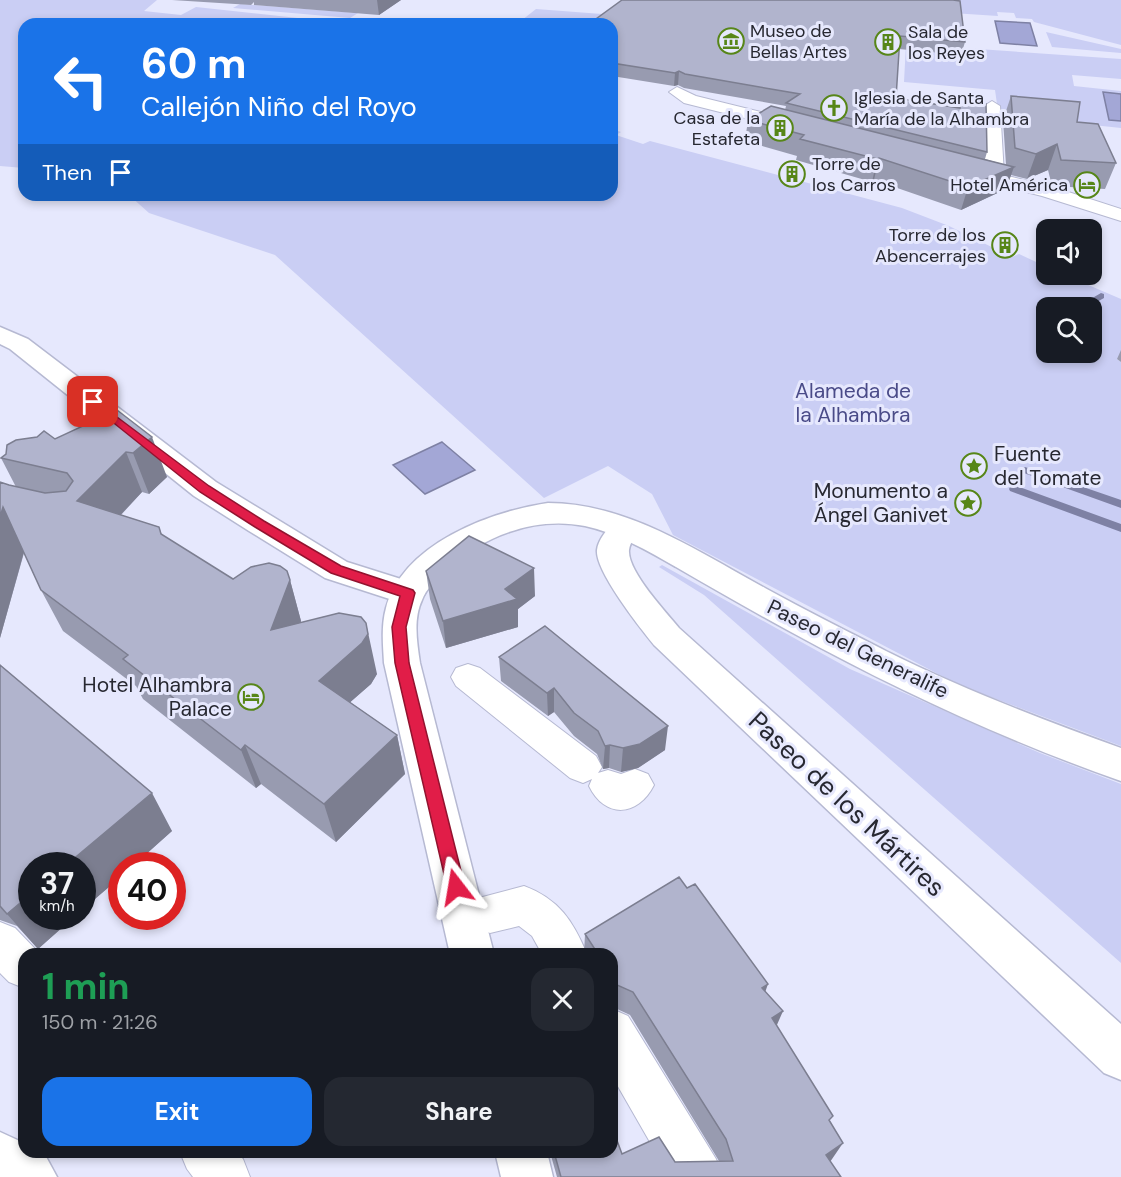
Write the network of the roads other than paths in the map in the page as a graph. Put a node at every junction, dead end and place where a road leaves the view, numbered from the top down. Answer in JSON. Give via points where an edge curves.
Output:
{"nodes":[{"id":1,"x":677,"y":92,"type":"dead end"},
{"id":2,"x":992,"y":106,"type":"dead end"},
{"id":3,"x":808,"y":129,"type":"edge"},
{"id":4,"x":952,"y":167,"type":"edge"},
{"id":5,"x":995,"y":178,"type":"junction"},
{"id":6,"x":1121,"y":215,"type":"edge"},
{"id":7,"x":0,"y":334,"type":"edge"},
{"id":8,"x":613,"y":524,"type":"junction"},
{"id":9,"x":408,"y":593,"type":"junction"},
{"id":10,"x":468,"y":677,"type":"dead end"},
{"id":11,"x":1121,"y":765,"type":"edge"},
{"id":12,"x":609,"y":780,"type":"dead end"},
{"id":13,"x":490,"y":913,"type":"dead end"},
{"id":14,"x":0,"y":943,"type":"edge"},
{"id":15,"x":471,"y":948,"type":"edge"},
{"id":16,"x":562,"y":948,"type":"edge"},
{"id":17,"x":18,"y":962,"type":"edge"},
{"id":18,"x":618,"y":1042,"type":"edge"},
{"id":19,"x":1121,"y":1056,"type":"edge"},
{"id":20,"x":0,"y":1158,"type":"edge"},
{"id":21,"x":209,"y":1158,"type":"edge"},
{"id":22,"x":522,"y":1158,"type":"edge"},
{"id":23,"x":31,"y":1177,"type":"edge"},
{"id":24,"x":225,"y":1177,"type":"edge"},
{"id":25,"x":527,"y":1177,"type":"edge"},
{"id":26,"x":698,"y":1177,"type":"edge"}],
"edges":[{"from":1,"to":3,"type":"street","via":[[690,100]]},
{"from":2,"to":5,"type":"street"},
{"from":4,"to":5,"type":"street"},
{"from":5,"to":6,"type":"street"},
{"from":7,"to":9,"type":"street","via":[[19,344],[205,489],[260,524],[336,570]]},
{"from":8,"to":9,"type":"street","name":"Paseo del Generalife","via":[[569,513],[534,515],[498,524],[464,542],[432,566]]},
{"from":8,"to":11,"type":"street","name":"Paseo del Generalife","via":[[908,677]]},
{"from":8,"to":19,"type":"street","name":"Paseo de los Mártires","via":[[617,564],[644,611],[667,637]]},
{"from":9,"to":15,"type":"street","via":[[399,627],[402,663]]},
{"from":10,"to":12,"type":"street"},
{"from":13,"to":16,"type":"street","via":[[524,905],[547,922]]},
{"from":14,"to":17,"type":"street"},
{"from":18,"to":26,"type":"street"},
{"from":20,"to":23,"type":"street"},
{"from":21,"to":24,"type":"street"},
{"from":22,"to":25,"type":"street"}]}
